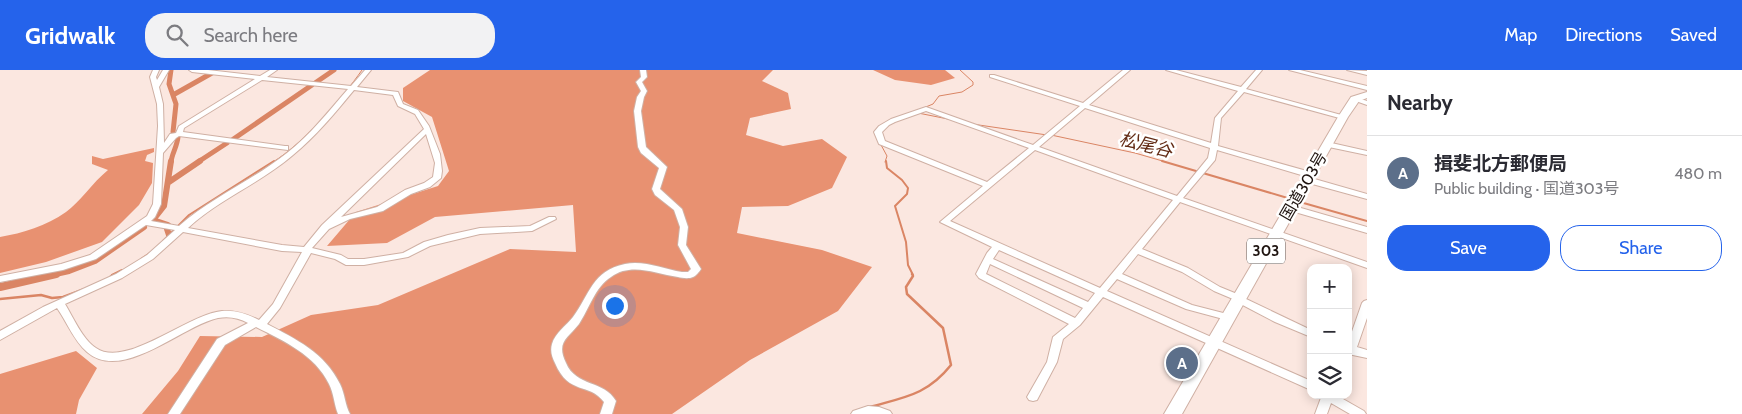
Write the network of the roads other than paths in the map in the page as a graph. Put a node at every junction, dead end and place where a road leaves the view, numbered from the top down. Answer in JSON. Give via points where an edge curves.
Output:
{"nodes":[{"id":1,"x":156,"y":70,"type":"edge"},
{"id":2,"x":166,"y":70,"type":"edge"},
{"id":3,"x":192,"y":70,"type":"edge"},
{"id":4,"x":274,"y":70,"type":"edge"},
{"id":5,"x":368,"y":70,"type":"edge"},
{"id":6,"x":643,"y":70,"type":"edge"},
{"id":7,"x":1128,"y":70,"type":"edge"},
{"id":8,"x":1169,"y":70,"type":"edge"},
{"id":9,"x":1259,"y":70,"type":"edge"},
{"id":10,"x":1292,"y":70,"type":"edge"},
{"id":11,"x":1354,"y":70,"type":"edge"},
{"id":12,"x":1367,"y":73,"type":"edge"},
{"id":13,"x":992,"y":76,"type":"dead end"},
{"id":14,"x":262,"y":78,"type":"junction"},
{"id":15,"x":156,"y":86,"type":"junction"},
{"id":16,"x":353,"y":88,"type":"junction"},
{"id":17,"x":1367,"y":88,"type":"edge"},
{"id":18,"x":1243,"y":90,"type":"junction"},
{"id":19,"x":1363,"y":99,"type":"edge"},
{"id":20,"x":1084,"y":105,"type":"junction"},
{"id":21,"x":1343,"y":117,"type":"junction"},
{"id":22,"x":426,"y":131,"type":"junction"},
{"id":23,"x":179,"y":134,"type":"junction"},
{"id":24,"x":1327,"y":144,"type":"junction"},
{"id":25,"x":1033,"y":147,"type":"junction"},
{"id":26,"x":1214,"y":147,"type":"junction"},
{"id":27,"x":285,"y":148,"type":"dead end"},
{"id":28,"x":1367,"y":153,"type":"edge"},
{"id":29,"x":159,"y":154,"type":"junction"},
{"id":30,"x":1309,"y":177,"type":"junction"},
{"id":31,"x":988,"y":185,"type":"junction"},
{"id":32,"x":1367,"y":197,"type":"edge"},
{"id":33,"x":1178,"y":199,"type":"junction"},
{"id":34,"x":1291,"y":208,"type":"junction"},
{"id":35,"x":552,"y":219,"type":"dead end"},
{"id":36,"x":144,"y":222,"type":"junction"},
{"id":37,"x":325,"y":227,"type":"junction"},
{"id":38,"x":179,"y":230,"type":"junction"},
{"id":39,"x":1367,"y":230,"type":"edge"},
{"id":40,"x":1276,"y":234,"type":"junction"},
{"id":41,"x":997,"y":246,"type":"junction"},
{"id":42,"x":307,"y":250,"type":"junction"},
{"id":43,"x":1136,"y":250,"type":"junction"},
{"id":44,"x":988,"y":260,"type":"junction"},
{"id":45,"x":1367,"y":265,"type":"edge"},
{"id":46,"x":1116,"y":275,"type":"junction"},
{"id":47,"x":0,"y":279,"type":"edge"},
{"id":48,"x":1101,"y":293,"type":"junction"},
{"id":49,"x":1239,"y":298,"type":"junction"},
{"id":50,"x":59,"y":303,"type":"junction"},
{"id":51,"x":1367,"y":303,"type":"edge"},
{"id":52,"x":1090,"y":307,"type":"junction"},
{"id":53,"x":1227,"y":317,"type":"junction"},
{"id":54,"x":1076,"y":323,"type":"junction"},
{"id":55,"x":258,"y":324,"type":"junction"},
{"id":56,"x":1307,"y":332,"type":"edge"},
{"id":57,"x":0,"y":336,"type":"edge"},
{"id":58,"x":1213,"y":343,"type":"junction"},
{"id":59,"x":1352,"y":347,"type":"edge"},
{"id":60,"x":1352,"y":350,"type":"edge"},
{"id":61,"x":1367,"y":354,"type":"edge"},
{"id":62,"x":1307,"y":384,"type":"edge"},
{"id":63,"x":1033,"y":397,"type":"dead end"},
{"id":64,"x":1327,"y":399,"type":"edge"},
{"id":65,"x":1335,"y":399,"type":"edge"},
{"id":66,"x":341,"y":412,"type":"edge"},
{"id":67,"x":174,"y":414,"type":"edge"},
{"id":68,"x":606,"y":414,"type":"edge"},
{"id":69,"x":857,"y":414,"type":"edge"},
{"id":70,"x":886,"y":414,"type":"edge"},
{"id":71,"x":1173,"y":414,"type":"edge"},
{"id":72,"x":1321,"y":414,"type":"edge"},
{"id":73,"x":1360,"y":414,"type":"edge"}],
"edges":[{"from":1,"to":15,"type":"street","via":[[153,77]]},
{"from":2,"to":15,"type":"street"},
{"from":3,"to":14,"type":"street"},
{"from":4,"to":14,"type":"street"},
{"from":5,"to":16,"type":"street"},
{"from":6,"to":68,"type":"street","via":[[644,77],[639,82],[644,91],[637,110],[642,146],[663,167],[656,189],[678,209],[684,227],[682,245],[696,269],[690,275],[683,275],[636,266],[624,267],[597,283],[574,323],[561,336],[556,350],[563,369],[573,382],[605,394],[610,402]]},
{"from":7,"to":20,"type":"street"},
{"from":8,"to":18,"type":"street"},
{"from":9,"to":18,"type":"street"},
{"from":10,"to":17,"type":"street"},
{"from":11,"to":12,"type":"street"},
{"from":13,"to":20,"type":"street"},
{"from":14,"to":16,"type":"street"},
{"from":14,"to":23,"type":"street","via":[[181,128]]},
{"from":15,"to":29,"type":"street","via":[[160,104]]},
{"from":16,"to":22,"type":"street","via":[[396,93],[400,105],[417,113]]},
{"from":16,"to":38,"type":"street","via":[[290,154],[199,212]]},
{"from":18,"to":21,"type":"street"},
{"from":18,"to":26,"type":"street","via":[[1218,118]]},
{"from":19,"to":21,"type":"highway","name":"国道303号","number":"303"},
{"from":20,"to":25,"type":"street"},
{"from":20,"to":26,"type":"street"},
{"from":21,"to":24,"type":"highway","name":"国道303号","number":"303"},
{"from":22,"to":37,"type":"street"},
{"from":22,"to":37,"type":"street","via":[[440,162],[439,174],[433,181],[380,209],[347,217]]},
{"from":23,"to":27,"type":"street"},
{"from":23,"to":29,"type":"street","via":[[173,136]]},
{"from":24,"to":28,"type":"street"},
{"from":24,"to":30,"type":"highway","name":"国道303号","number":"303"},
{"from":25,"to":31,"type":"street"},
{"from":25,"to":31,"type":"street","via":[[926,109],[881,126],[878,132],[882,142]]},
{"from":25,"to":33,"type":"street"},
{"from":26,"to":30,"type":"street"},
{"from":26,"to":33,"type":"street","via":[[1212,158]]},
{"from":29,"to":36,"type":"street","via":[[157,204],[151,217]]},
{"from":30,"to":32,"type":"street"},
{"from":30,"to":34,"type":"highway","name":"国道303号","number":"303"},
{"from":31,"to":41,"type":"street","via":[[944,222]]},
{"from":33,"to":40,"type":"street"},
{"from":33,"to":43,"type":"street"},
{"from":34,"to":39,"type":"street"},
{"from":34,"to":40,"type":"highway","name":"国道303号","number":"303"},
{"from":35,"to":42,"type":"street","via":[[532,228],[480,231],[448,238],[426,244],[405,255],[364,262],[346,262]]},
{"from":36,"to":38,"type":"street"},
{"from":36,"to":47,"type":"street","via":[[103,251],[80,262]]},
{"from":37,"to":42,"type":"street"},
{"from":38,"to":42,"type":"street"},
{"from":38,"to":50,"type":"street","via":[[136,266]]},
{"from":40,"to":45,"type":"street"},
{"from":40,"to":49,"type":"highway","name":"国道303号","number":"303"},
{"from":41,"to":44,"type":"street"},
{"from":41,"to":48,"type":"street"},
{"from":42,"to":55,"type":"street","via":[[276,306]]},
{"from":43,"to":46,"type":"street"},
{"from":43,"to":49,"type":"street","via":[[1185,270]]},
{"from":44,"to":52,"type":"street"},
{"from":44,"to":54,"type":"street","via":[[980,274],[982,276]]},
{"from":46,"to":48,"type":"street"},
{"from":46,"to":53,"type":"street","via":[[1189,307]]},
{"from":48,"to":52,"type":"street"},
{"from":48,"to":58,"type":"street"},
{"from":49,"to":53,"type":"highway","name":"国道303号","number":"303"},
{"from":49,"to":56,"type":"street"},
{"from":50,"to":55,"type":"street","via":[[91,350],[100,356],[123,356],[214,315],[243,316]]},
{"from":50,"to":57,"type":"street"},
{"from":51,"to":59,"type":"street"},
{"from":52,"to":54,"type":"street"},
{"from":53,"to":58,"type":"highway","name":"国道303号","number":"303"},
{"from":54,"to":63,"type":"street","via":[[1058,337],[1052,362]]},
{"from":55,"to":66,"type":"street","via":[[313,355],[335,385]]},
{"from":55,"to":67,"type":"street","via":[[221,342]]},
{"from":58,"to":62,"type":"street"},
{"from":58,"to":71,"type":"highway","name":"国道303号","number":"303"},
{"from":60,"to":61,"type":"street"},
{"from":64,"to":72,"type":"street"},
{"from":65,"to":73,"type":"street"},
{"from":69,"to":70,"type":"street","via":[[863,411]]}]}
